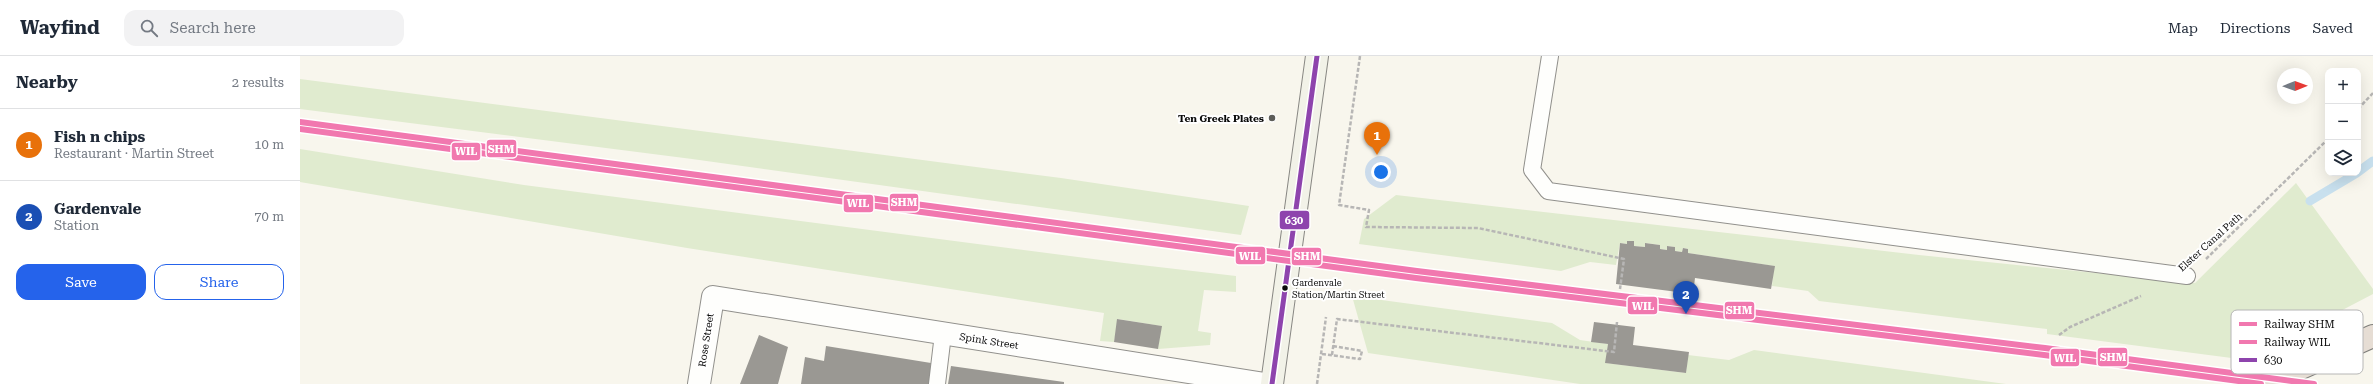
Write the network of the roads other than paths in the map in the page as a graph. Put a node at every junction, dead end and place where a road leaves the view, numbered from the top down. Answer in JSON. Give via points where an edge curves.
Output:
{"nodes":[{"id":1,"x":1317,"y":56,"type":"edge"},
{"id":2,"x":1550,"y":56,"type":"edge"},
{"id":3,"x":2187,"y":276,"type":"road end"},
{"id":4,"x":712,"y":297,"type":"joint"},
{"id":5,"x":943,"y":334,"type":"junction"},
{"id":6,"x":2373,"y":336,"type":"edge"},
{"id":7,"x":2363,"y":340,"type":"edge"},
{"id":8,"x":2287,"y":374,"type":"edge"},
{"id":9,"x":699,"y":384,"type":"edge"},
{"id":10,"x":937,"y":384,"type":"edge"},
{"id":11,"x":1265,"y":384,"type":"edge"},
{"id":12,"x":1272,"y":384,"type":"edge"},
{"id":13,"x":2264,"y":384,"type":"edge"}],
"edges":[{"from":1,"to":12,"type":"street"},
{"from":2,"to":3,"type":"lane","via":[[1532,170],[1548,191]]},
{"from":4,"to":5,"type":"street","name":"Spink Street"},
{"from":4,"to":9,"type":"street","name":"Rose Street"},
{"from":5,"to":10,"type":"lane"},
{"from":5,"to":11,"type":"street","name":"Spink Street"},
{"from":6,"to":7,"type":"highway"},
{"from":8,"to":13,"type":"highway"}]}
